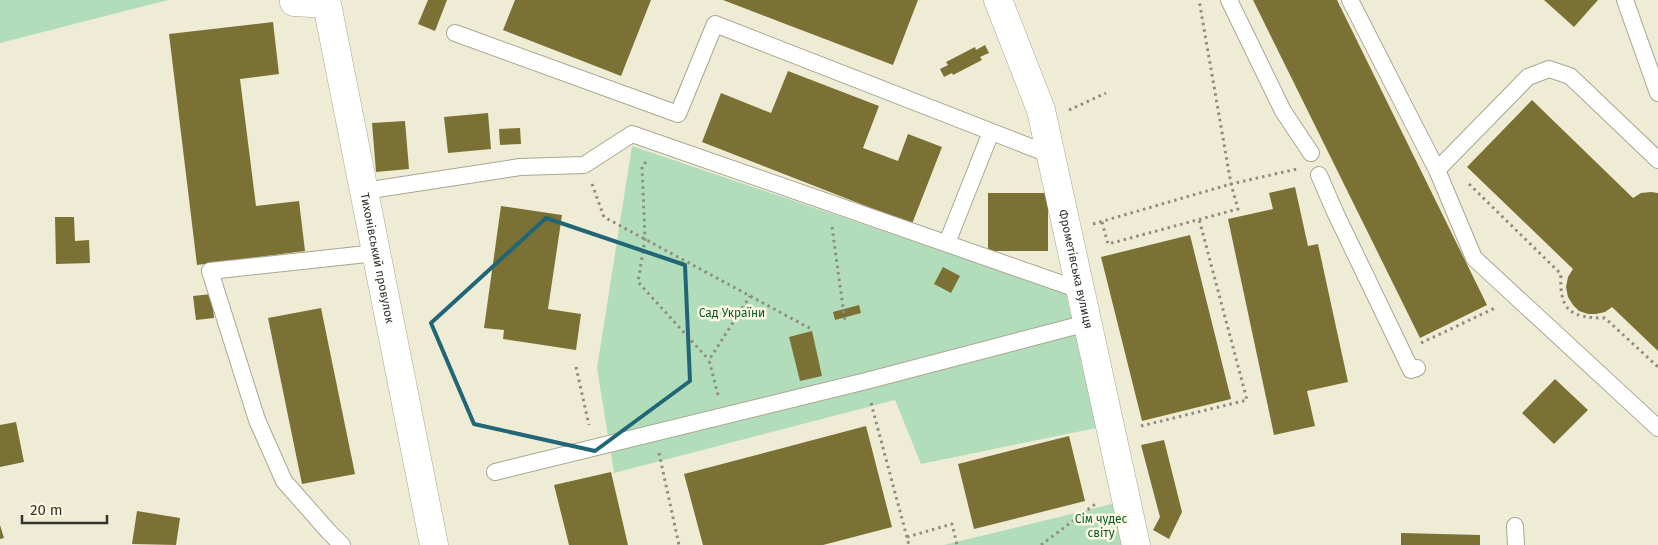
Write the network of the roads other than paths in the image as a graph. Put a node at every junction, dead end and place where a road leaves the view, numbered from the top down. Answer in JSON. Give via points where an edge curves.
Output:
{"nodes":[{"id":1,"x":998,"y":0,"type":"edge"},
{"id":2,"x":1229,"y":0,"type":"edge"},
{"id":3,"x":1350,"y":0,"type":"edge"},
{"id":4,"x":1625,"y":0,"type":"edge"},
{"id":5,"x":294,"y":2,"type":"dead end"},
{"id":6,"x":455,"y":33,"type":"dead end"},
{"id":7,"x":1658,"y":93,"type":"edge"},
{"id":8,"x":991,"y":132,"type":"junction"},
{"id":9,"x":1310,"y":154,"type":"dead end"},
{"id":10,"x":1051,"y":155,"type":"junction"},
{"id":11,"x":1658,"y":160,"type":"edge"},
{"id":12,"x":1437,"y":170,"type":"junction"},
{"id":13,"x":1319,"y":175,"type":"dead end"},
{"id":14,"x":364,"y":191,"type":"junction"},
{"id":15,"x":948,"y":243,"type":"junction"},
{"id":16,"x":376,"y":253,"type":"junction"},
{"id":17,"x":1080,"y":290,"type":"junction"},
{"id":18,"x":1087,"y":323,"type":"junction"},
{"id":19,"x":1417,"y":368,"type":"dead end"},
{"id":20,"x":1658,"y":428,"type":"edge"},
{"id":21,"x":495,"y":472,"type":"dead end"},
{"id":22,"x":1515,"y":526,"type":"dead end"},
{"id":23,"x":342,"y":545,"type":"edge"},
{"id":24,"x":434,"y":545,"type":"edge"},
{"id":25,"x":1136,"y":545,"type":"edge"},
{"id":26,"x":1516,"y":545,"type":"edge"}],
"edges":[{"from":1,"to":10,"type":"street","name":"Фрометівська вулиця","via":[[1041,110]]},
{"from":2,"to":9,"type":"lane","via":[[1283,111]]},
{"from":3,"to":12,"type":"lane"},
{"from":4,"to":7,"type":"lane"},
{"from":5,"to":14,"type":"street","name":"Тихонівський провулок","via":[[327,4]]},
{"from":6,"to":8,"type":"lane","via":[[678,114],[715,24]]},
{"from":8,"to":10,"type":"lane"},
{"from":8,"to":15,"type":"lane"},
{"from":10,"to":17,"type":"street","name":"Фрометівська вулиця"},
{"from":11,"to":12,"type":"lane","via":[[1570,76],[1549,69],[1528,77]]},
{"from":12,"to":20,"type":"lane","via":[[1474,258]]},
{"from":13,"to":19,"type":"lane","via":[[1411,370]]},
{"from":14,"to":15,"type":"lane","via":[[520,167],[584,165],[632,134]]},
{"from":14,"to":16,"type":"street","name":"Тихонівський провулок"},
{"from":15,"to":17,"type":"lane"},
{"from":16,"to":23,"type":"lane","via":[[210,271],[257,420],[284,481]]},
{"from":16,"to":24,"type":"street","name":"Тихонівський провулок"},
{"from":17,"to":18,"type":"street","name":"Фрометівська вулиця"},
{"from":18,"to":21,"type":"lane"},
{"from":18,"to":25,"type":"street","name":"Фрометівська вулиця"},
{"from":22,"to":26,"type":"lane"}]}
